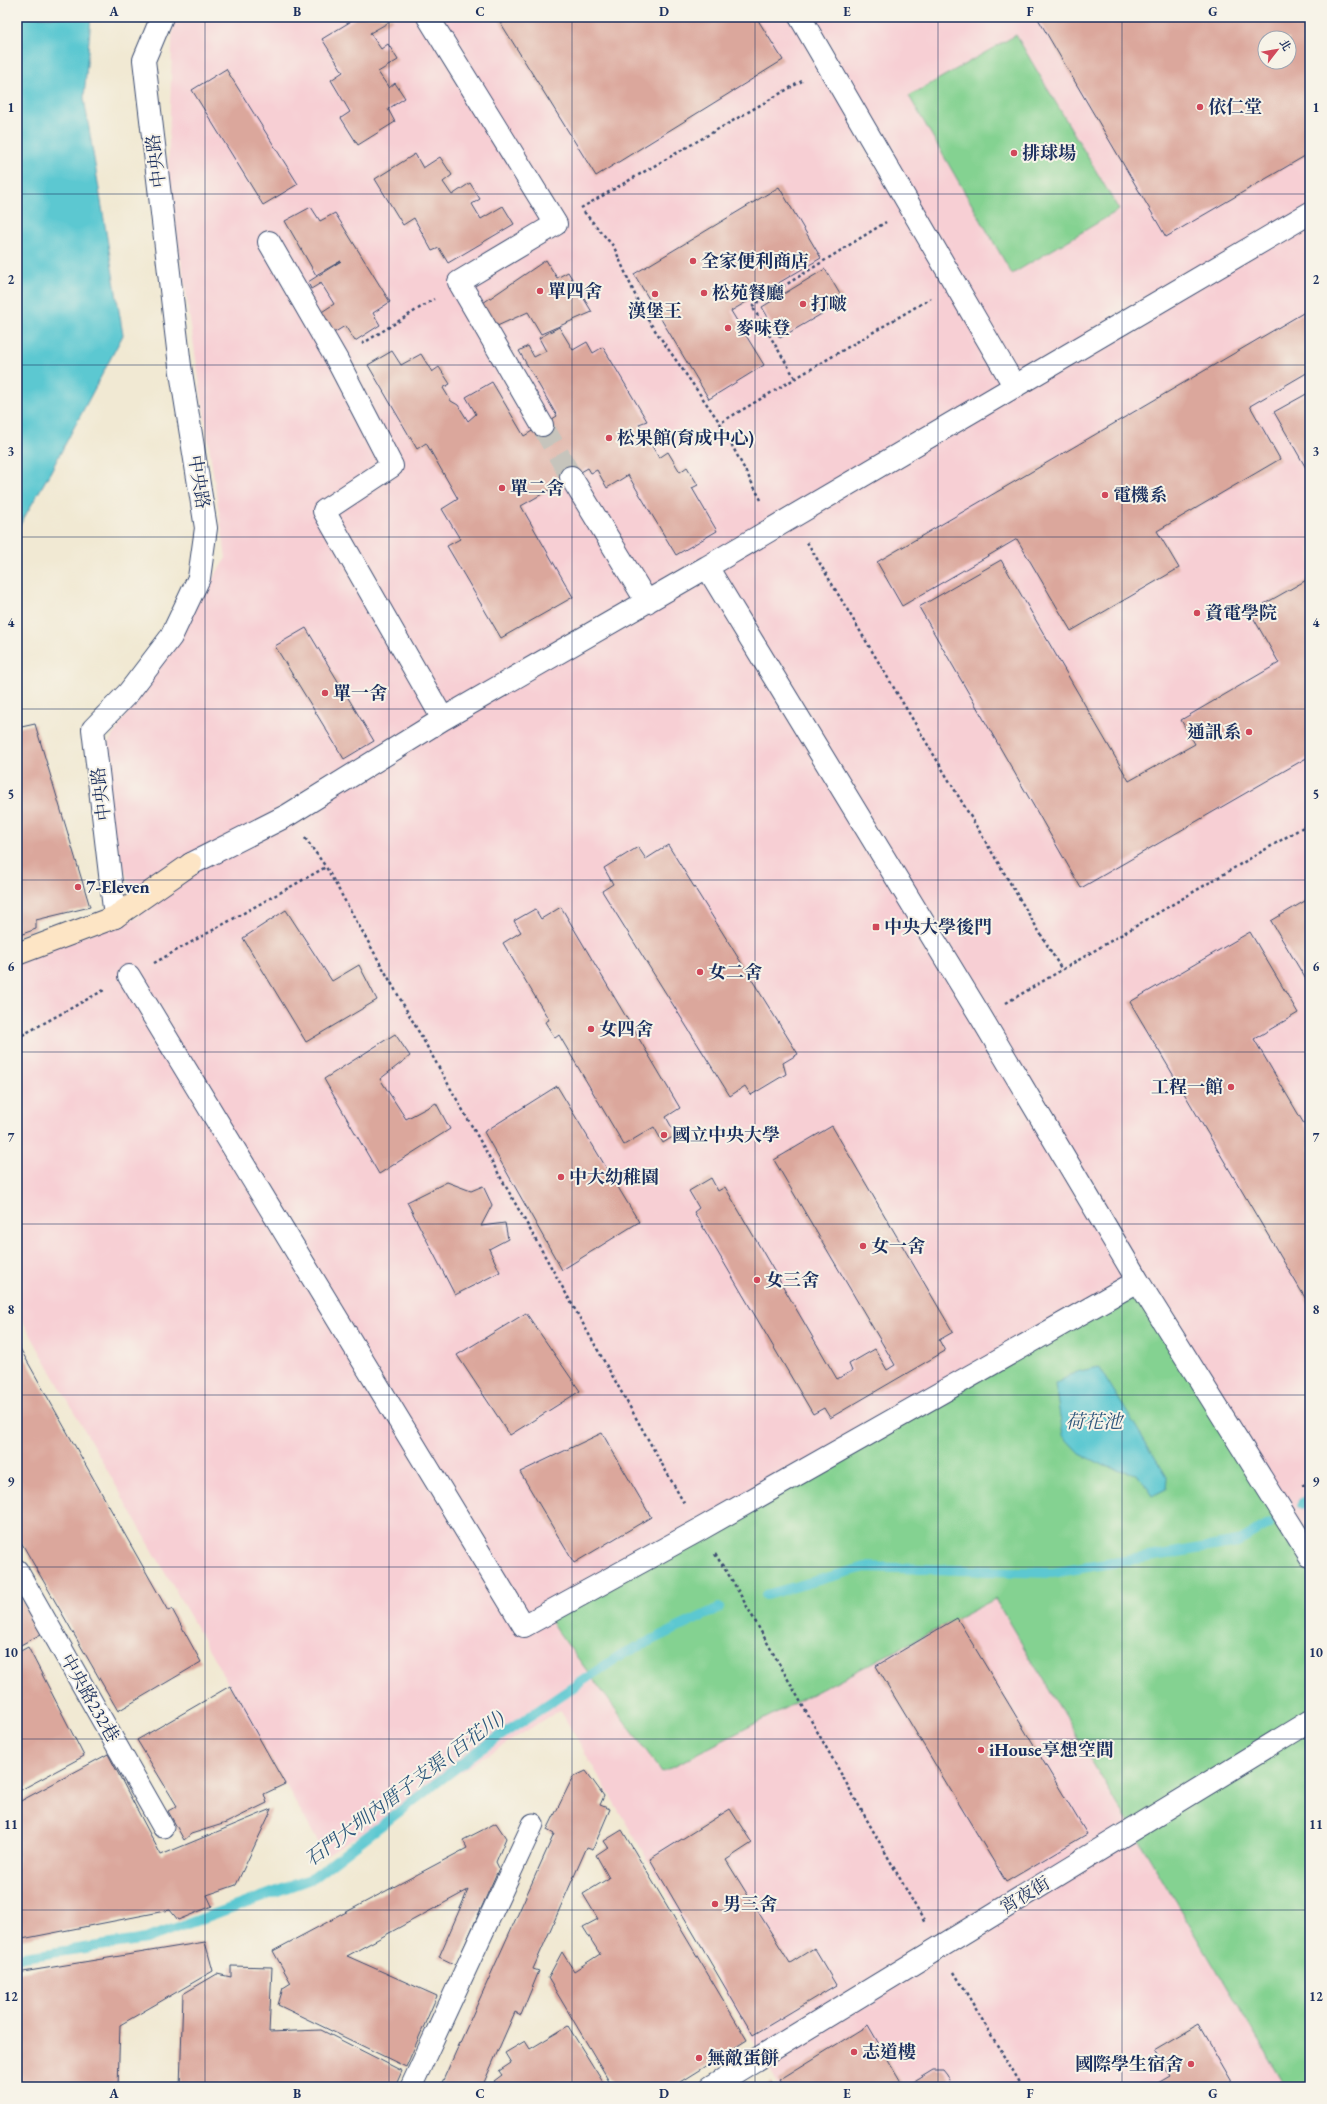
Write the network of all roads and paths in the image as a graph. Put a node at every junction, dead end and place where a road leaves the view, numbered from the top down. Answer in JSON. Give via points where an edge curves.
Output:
{"nodes":[{"id":1,"x":162,"y":17,"type":"edge"},
{"id":2,"x":428,"y":17,"type":"edge"},
{"id":3,"x":800,"y":17,"type":"edge"},
{"id":4,"x":828,"y":66,"type":"junction"},
{"id":5,"x":910,"y":207,"type":"junction"},
{"id":6,"x":581,"y":208,"type":"junction"},
{"id":7,"x":1310,"y":213,"type":"edge"},
{"id":8,"x":556,"y":224,"type":"junction"},
{"id":9,"x":269,"y":242,"type":"dead end"},
{"id":10,"x":460,"y":282,"type":"junction"},
{"id":11,"x":955,"y":284,"type":"junction"},
{"id":12,"x":337,"y":360,"type":"junction"},
{"id":13,"x":795,"y":378,"type":"junction"},
{"id":14,"x":1015,"y":386,"type":"junction"},
{"id":15,"x":720,"y":423,"type":"junction"},
{"id":16,"x":542,"y":425,"type":"tunnel mouth"},
{"id":17,"x":571,"y":477,"type":"tunnel mouth"},
{"id":18,"x":784,"y":522,"type":"junction"},
{"id":19,"x":707,"y":567,"type":"junction"},
{"id":20,"x":647,"y":602,"type":"junction"},
{"id":21,"x":443,"y":719,"type":"junction"},
{"id":22,"x":288,"y":815,"type":"junction"},
{"id":23,"x":1310,"y":823,"type":"edge"},
{"id":24,"x":326,"y":867,"type":"junction"},
{"id":25,"x":115,"y":917,"type":"junction"},
{"id":26,"x":17,"y":954,"type":"edge"},
{"id":27,"x":1062,"y":970,"type":"junction"},
{"id":28,"x":129,"y":976,"type":"junction"},
{"id":29,"x":981,"y":1017,"type":"junction"},
{"id":30,"x":17,"y":1038,"type":"edge"},
{"id":31,"x":1138,"y":1281,"type":"junction"},
{"id":32,"x":699,"y":1530,"type":"junction"},
{"id":33,"x":1310,"y":1556,"type":"edge"},
{"id":34,"x":17,"y":1570,"type":"edge"},
{"id":35,"x":1310,"y":1721,"type":"edge"},
{"id":36,"x":533,"y":1824,"type":"dead end"},
{"id":37,"x":163,"y":1827,"type":"dead end"},
{"id":38,"x":939,"y":1947,"type":"junction"},
{"id":39,"x":411,"y":2087,"type":"edge"},
{"id":40,"x":711,"y":2087,"type":"edge"},
{"id":41,"x":1022,"y":2087,"type":"edge"}],
"edges":[{"from":1,"to":25,"type":"street","name":"中央路","via":[[144,60],[180,366],[206,528],[198,578],[171,637],[129,692],[93,729]]},
{"from":2,"to":8,"type":"street"},
{"from":3,"to":4,"type":"street"},
{"from":4,"to":5,"type":"street"},
{"from":4,"to":6,"type":"path"},
{"from":5,"to":11,"type":"street"},
{"from":5,"to":13,"type":"path","via":[[752,306]]},
{"from":6,"to":8,"type":"path"},
{"from":6,"to":15,"type":"path","via":[[614,247],[643,313]]},
{"from":7,"to":14,"type":"street"},
{"from":8,"to":10,"type":"street"},
{"from":9,"to":12,"type":"street"},
{"from":10,"to":12,"type":"path"},
{"from":10,"to":16,"type":"street"},
{"from":11,"to":13,"type":"path"},
{"from":11,"to":14,"type":"street"},
{"from":12,"to":21,"type":"street","via":[[392,466],[324,511]]},
{"from":13,"to":15,"type":"path"},
{"from":14,"to":18,"type":"street"},
{"from":15,"to":18,"type":"path"},
{"from":17,"to":20,"type":"street"},
{"from":18,"to":19,"type":"street"},
{"from":18,"to":27,"type":"path"},
{"from":19,"to":20,"type":"street"},
{"from":19,"to":29,"type":"street"},
{"from":20,"to":21,"type":"street"},
{"from":21,"to":22,"type":"street"},
{"from":22,"to":24,"type":"path"},
{"from":22,"to":25,"type":"street","via":[[191,864]]},
{"from":23,"to":27,"type":"path"},
{"from":24,"to":28,"type":"path"},
{"from":24,"to":32,"type":"path"},
{"from":25,"to":26,"type":"street"},
{"from":27,"to":29,"type":"path"},
{"from":28,"to":30,"type":"path"},
{"from":28,"to":32,"type":"street","via":[[524,1626]]},
{"from":29,"to":31,"type":"street"},
{"from":31,"to":32,"type":"street"},
{"from":31,"to":33,"type":"street"},
{"from":32,"to":38,"type":"path","via":[[732,1580]]},
{"from":34,"to":37,"type":"lane","name":"中央路232巷"},
{"from":35,"to":38,"type":"street","name":"宵夜街"},
{"from":36,"to":39,"type":"lane"},
{"from":38,"to":40,"type":"street","name":"宵夜街"},
{"from":38,"to":41,"type":"path"}]}
